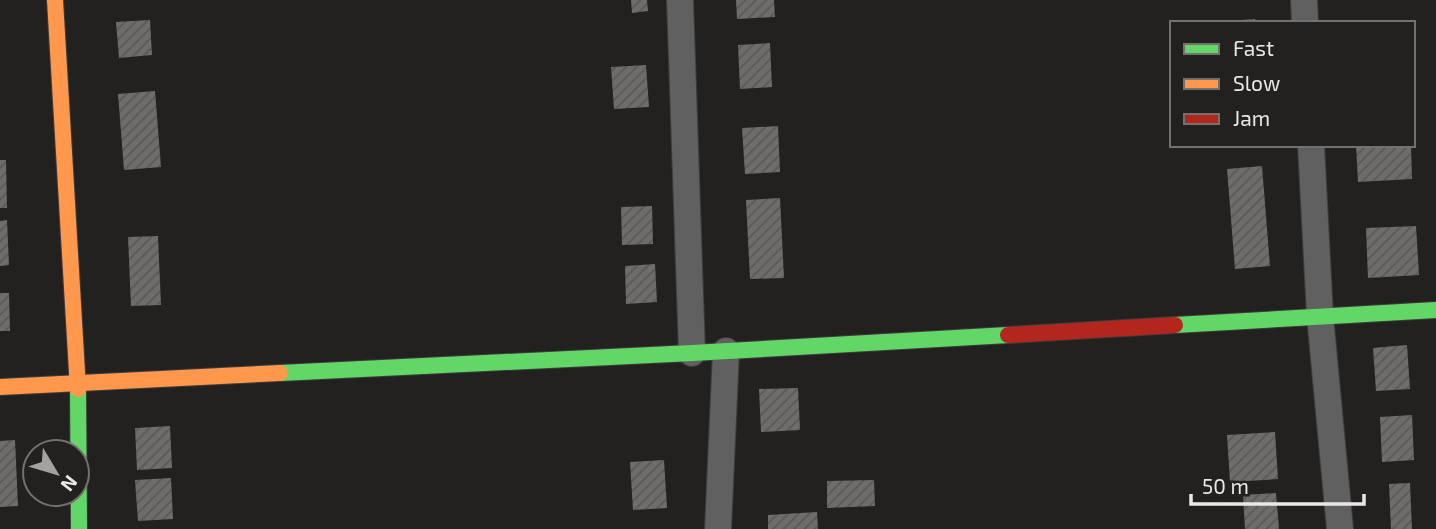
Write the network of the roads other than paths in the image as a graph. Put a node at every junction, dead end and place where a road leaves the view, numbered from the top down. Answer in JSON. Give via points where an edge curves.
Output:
{"nodes":[{"id":1,"x":55,"y":0,"type":"edge"},
{"id":2,"x":680,"y":0,"type":"edge"},
{"id":3,"x":1304,"y":0,"type":"edge"},
{"id":4,"x":1305,"y":21,"type":"edge"},
{"id":5,"x":1311,"y":147,"type":"edge"},
{"id":6,"x":1436,"y":310,"type":"edge"},
{"id":7,"x":1320,"y":316,"type":"junction"},
{"id":8,"x":726,"y":351,"type":"junction"},
{"id":9,"x":692,"y":353,"type":"junction"},
{"id":10,"x":78,"y":384,"type":"junction"},
{"id":11,"x":0,"y":387,"type":"edge"},
{"id":12,"x":79,"y":529,"type":"edge"},
{"id":13,"x":718,"y":529,"type":"edge"},
{"id":14,"x":1340,"y":529,"type":"edge"}],
"edges":[{"from":1,"to":10,"type":"street"},
{"from":2,"to":9,"type":"street"},
{"from":3,"to":4,"type":"street"},
{"from":5,"to":7,"type":"street"},
{"from":6,"to":7,"type":"street"},
{"from":7,"to":8,"type":"street"},
{"from":7,"to":14,"type":"street"},
{"from":8,"to":9,"type":"street"},
{"from":8,"to":13,"type":"street"},
{"from":9,"to":10,"type":"street"},
{"from":10,"to":11,"type":"street"},
{"from":10,"to":12,"type":"street"}]}
